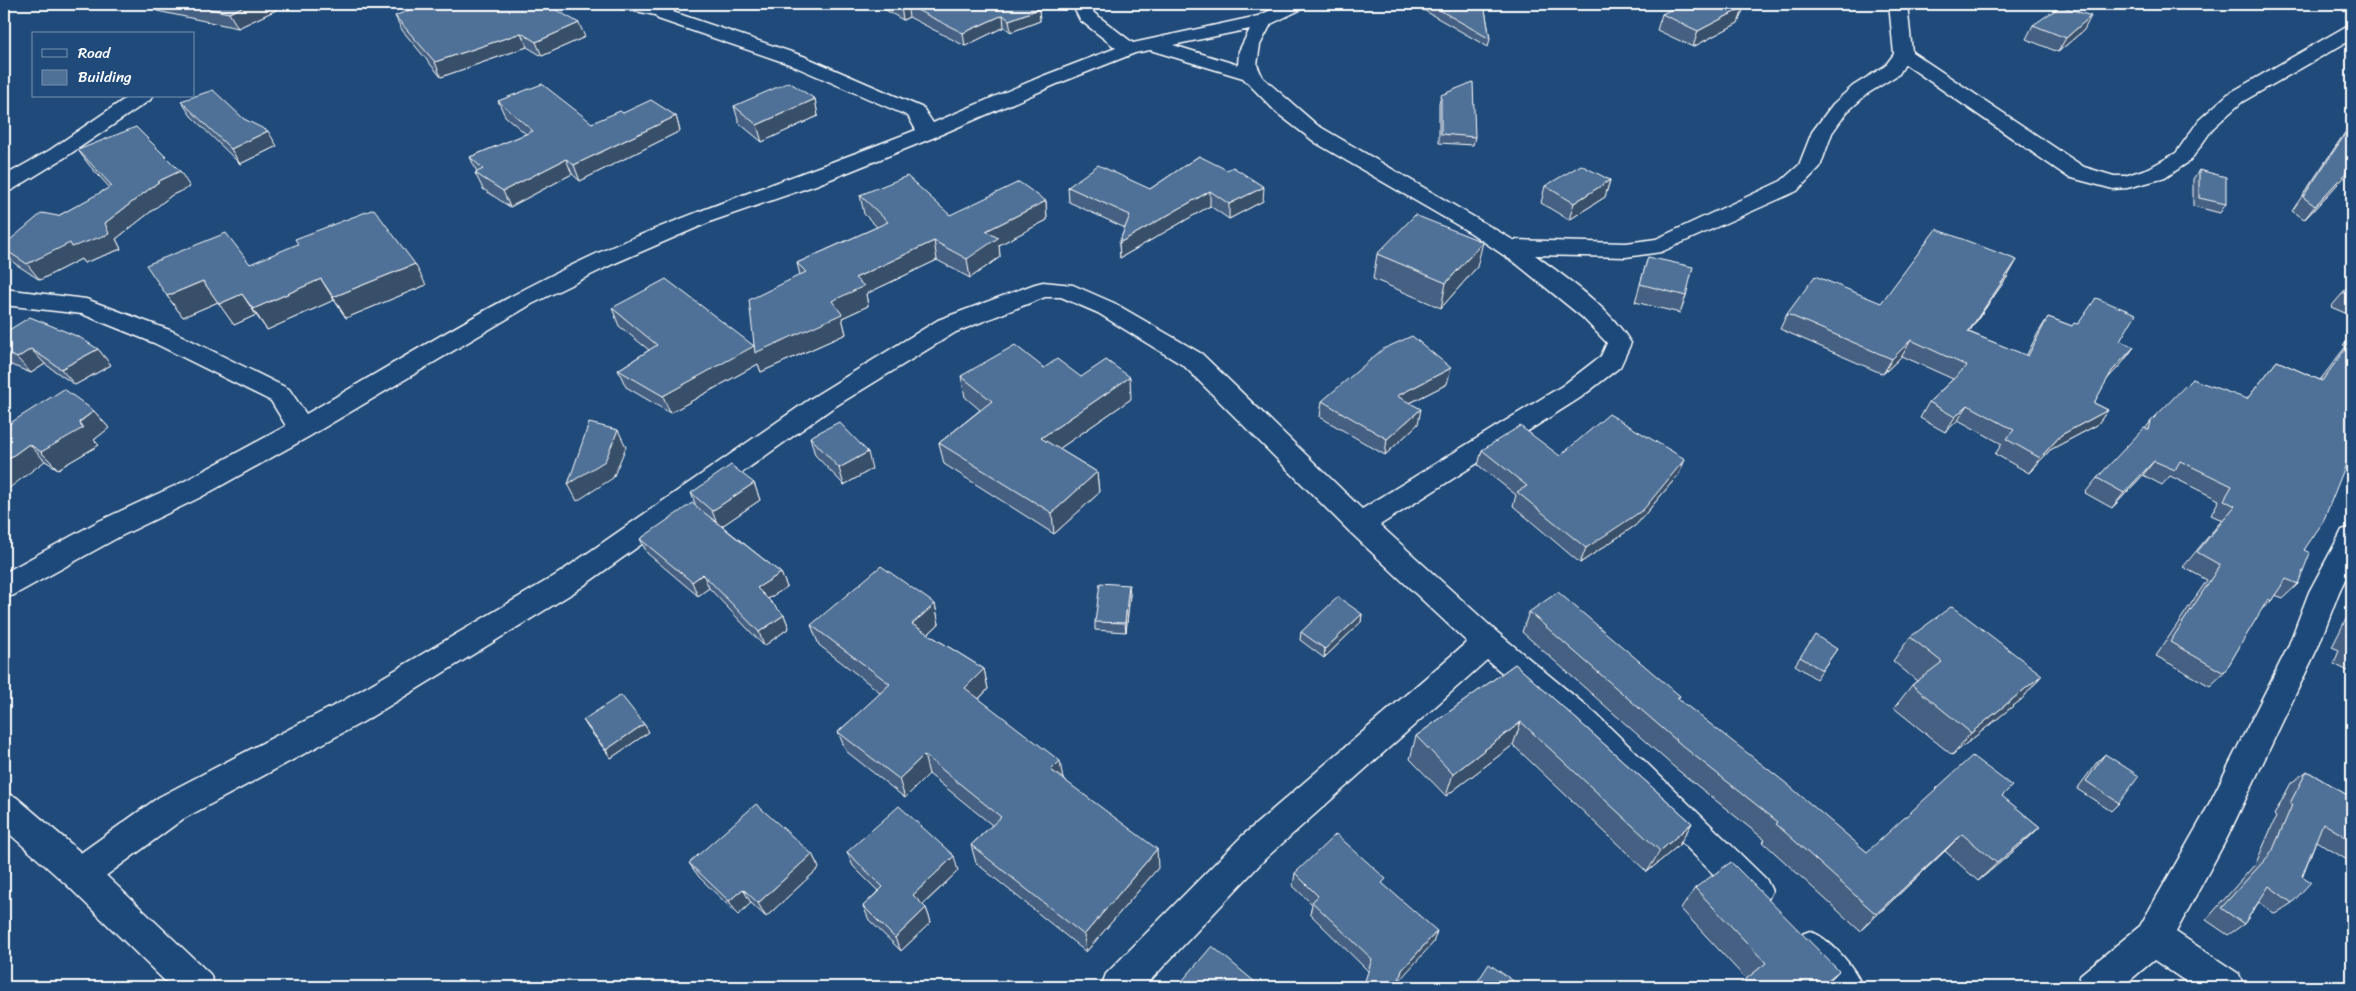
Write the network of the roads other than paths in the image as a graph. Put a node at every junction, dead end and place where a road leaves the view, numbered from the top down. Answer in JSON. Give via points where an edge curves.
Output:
{"nodes":[{"id":1,"x":627,"y":4,"type":"edge"},
{"id":2,"x":1081,"y":4,"type":"edge"},
{"id":3,"x":1898,"y":4,"type":"edge"},
{"id":4,"x":667,"y":7,"type":"edge"},
{"id":5,"x":1281,"y":9,"type":"edge"},
{"id":6,"x":2352,"y":31,"type":"edge"},
{"id":7,"x":1141,"y":47,"type":"junction"},
{"id":8,"x":1903,"y":54,"type":"junction"},
{"id":9,"x":1249,"y":74,"type":"junction"},
{"id":10,"x":140,"y":98,"type":"edge"},
{"id":11,"x":928,"y":134,"type":"junction"},
{"id":12,"x":4,"y":185,"type":"edge"},
{"id":13,"x":1510,"y":246,"type":"junction"},
{"id":14,"x":4,"y":296,"type":"edge"},
{"id":15,"x":300,"y":429,"type":"junction"},
{"id":16,"x":1360,"y":524,"type":"junction"},
{"id":17,"x":2352,"y":538,"type":"edge"},
{"id":18,"x":4,"y":587,"type":"edge"},
{"id":19,"x":1487,"y":642,"type":"junction"},
{"id":20,"x":8,"y":819,"type":"edge"},
{"id":21,"x":80,"y":874,"type":"junction"},
{"id":22,"x":2153,"y":938,"type":"junction"},
{"id":23,"x":197,"y":987,"type":"edge"},
{"id":24,"x":1119,"y":987,"type":"edge"},
{"id":25,"x":1844,"y":987,"type":"edge"},
{"id":26,"x":2094,"y":987,"type":"edge"},
{"id":27,"x":2226,"y":987,"type":"edge"}],
"edges":[{"from":1,"to":4,"type":"street"},
{"from":2,"to":7,"type":"street","via":[[1086,16]]},
{"from":3,"to":8,"type":"street"},
{"from":4,"to":11,"type":"street","via":[[664,15],[796,60],[916,112]]},
{"from":5,"to":7,"type":"street"},
{"from":5,"to":9,"type":"street","via":[[1249,46],[1246,58]]},
{"from":6,"to":8,"type":"street","via":[[2235,98],[2206,124],[2182,157],[2157,173],[2113,183],[2076,172]]},
{"from":7,"to":9,"type":"street"},
{"from":7,"to":11,"type":"street","via":[[1050,80]]},
{"from":8,"to":13,"type":"street","via":[[1892,70],[1860,90],[1840,108],[1822,132],[1809,168],[1789,186],[1661,245],[1626,250]]},
{"from":9,"to":13,"type":"street","via":[[1313,132]]},
{"from":10,"to":12,"type":"street"},
{"from":11,"to":15,"type":"street","via":[[704,216],[606,259],[524,299]]},
{"from":13,"to":16,"type":"street","via":[[1612,331],[1619,343],[1611,361],[1571,392]]},
{"from":14,"to":15,"type":"street","via":[[86,307],[163,337],[280,395]]},
{"from":15,"to":18,"type":"street"},
{"from":16,"to":19,"type":"street"},
{"from":16,"to":21,"type":"street","via":[[1193,360],[1106,308],[1066,290],[1043,289],[947,326],[822,403],[566,583],[352,712],[171,808]]},
{"from":17,"to":22,"type":"street","via":[[2215,827]]},
{"from":19,"to":24,"type":"street","via":[[1254,847]]},
{"from":19,"to":25,"type":"street","via":[[1585,724],[1783,920]]},
{"from":20,"to":21,"type":"street"},
{"from":21,"to":23,"type":"street"},
{"from":22,"to":26,"type":"street"},
{"from":22,"to":27,"type":"street"}]}
